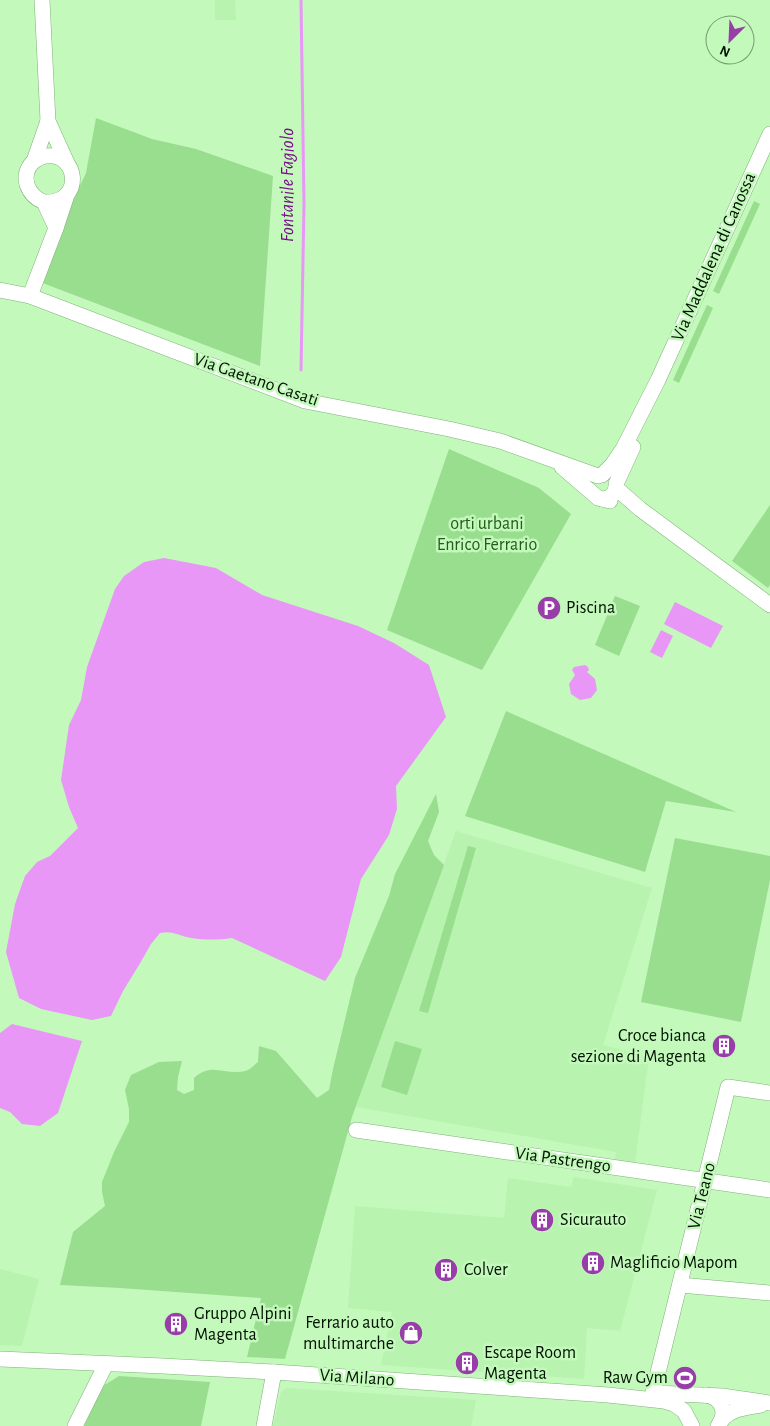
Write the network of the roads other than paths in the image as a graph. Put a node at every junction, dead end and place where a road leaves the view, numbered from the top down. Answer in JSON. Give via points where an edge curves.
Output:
{"nodes":[{"id":1,"x":42,"y":0,"type":"edge"},
{"id":2,"x":48,"y":121,"type":"junction"},
{"id":3,"x":770,"y":134,"type":"edge"},
{"id":4,"x":34,"y":161,"type":"junction"},
{"id":5,"x":69,"y":166,"type":"junction"},
{"id":6,"x":67,"y":195,"type":"junction"},
{"id":7,"x":44,"y":202,"type":"junction"},
{"id":8,"x":56,"y":228,"type":"junction"},
{"id":9,"x":0,"y":290,"type":"edge"},
{"id":10,"x":30,"y":296,"type":"junction"},
{"id":11,"x":658,"y":380,"type":"junction"},
{"id":12,"x":546,"y":457,"type":"junction"},
{"id":13,"x":600,"y":475,"type":"junction"},
{"id":14,"x":616,"y":486,"type":"junction"},
{"id":15,"x":597,"y":496,"type":"junction"},
{"id":16,"x":640,"y":509,"type":"junction"},
{"id":17,"x":770,"y":605,"type":"edge"},
{"id":18,"x":770,"y":1093,"type":"edge"},
{"id":19,"x":356,"y":1130,"type":"dead end"},
{"id":20,"x":706,"y":1182,"type":"junction"},
{"id":21,"x":770,"y":1190,"type":"edge"},
{"id":22,"x":680,"y":1285,"type":"junction"},
{"id":23,"x":770,"y":1293,"type":"edge"},
{"id":24,"x":0,"y":1360,"type":"edge"},
{"id":25,"x":106,"y":1364,"type":"junction"},
{"id":26,"x":274,"y":1372,"type":"junction"},
{"id":27,"x":653,"y":1393,"type":"junction"},
{"id":28,"x":608,"y":1395,"type":"junction"},
{"id":29,"x":706,"y":1395,"type":"junction"},
{"id":30,"x":770,"y":1404,"type":"edge"},
{"id":31,"x":690,"y":1422,"type":"edge"},
{"id":32,"x":720,"y":1424,"type":"edge"},
{"id":33,"x":75,"y":1426,"type":"edge"},
{"id":34,"x":264,"y":1426,"type":"edge"}],
"edges":[{"from":1,"to":2,"type":"street"},
{"from":2,"to":4,"type":"street"},
{"from":2,"to":5,"type":"street"},
{"from":3,"to":11,"type":"street","name":"Via Maddalena di Canossa"},
{"from":4,"to":5,"type":"street","via":[[41,157],[57,157]]},
{"from":4,"to":7,"type":"street","via":[[27,172],[27,187]]},
{"from":5,"to":6,"type":"street","via":[[73,182]]},
{"from":6,"to":7,"type":"street","via":[[60,200]]},
{"from":6,"to":8,"type":"street"},
{"from":7,"to":8,"type":"street"},
{"from":8,"to":10,"type":"street"},
{"from":9,"to":10,"type":"street","name":"Via Gaetano Casati"},
{"from":10,"to":12,"type":"street","name":"Via Gaetano Casati","via":[[305,401],[449,429],[500,441]]},
{"from":11,"to":13,"type":"street","name":"Via Maddalena di Canossa","via":[[623,449]]},
{"from":11,"to":14,"type":"street","name":"Via Maddalena di Canossa"},
{"from":12,"to":13,"type":"street","name":"Via Gaetano Casati"},
{"from":12,"to":15,"type":"street","name":"Via Gaetano Casati"},
{"from":13,"to":14,"type":"street","name":"Via Gaetano Casati","via":[[610,477]]},
{"from":13,"to":15,"type":"street","via":[[591,485]]},
{"from":14,"to":15,"type":"street","via":[[609,497]]},
{"from":14,"to":16,"type":"street","name":"Via Gaetano Casati"},
{"from":15,"to":16,"type":"street","name":"Via Gaetano Casati"},
{"from":16,"to":17,"type":"street","name":"Via Gaetano Casati"},
{"from":18,"to":20,"type":"street","name":"Via Teano","via":[[728,1087]]},
{"from":19,"to":20,"type":"street","name":"Via Pastrengo"},
{"from":20,"to":21,"type":"street","name":"Via Pastrengo"},
{"from":20,"to":22,"type":"street","name":"Via Teano"},
{"from":22,"to":23,"type":"street"},
{"from":22,"to":27,"type":"street","name":"Via Teano"},
{"from":24,"to":25,"type":"street","name":"Via Milano"},
{"from":25,"to":26,"type":"street","name":"Via Milano"},
{"from":25,"to":33,"type":"street"},
{"from":26,"to":28,"type":"street","name":"Via Milano"},
{"from":26,"to":34,"type":"street"},
{"from":27,"to":28,"type":"street","name":"Via Milano"},
{"from":27,"to":29,"type":"street","name":"Via Milano"},
{"from":28,"to":31,"type":"street","name":"Via Milano","via":[[668,1402],[682,1408]]},
{"from":29,"to":30,"type":"street","name":"Via Milano"},
{"from":29,"to":31,"type":"street","via":[[696,1397],[690,1403],[687,1410]]},
{"from":29,"to":32,"type":"street","via":[[721,1405]]},
{"from":30,"to":32,"type":"street","name":"Via Milano","via":[[739,1409],[727,1415]]}]}
